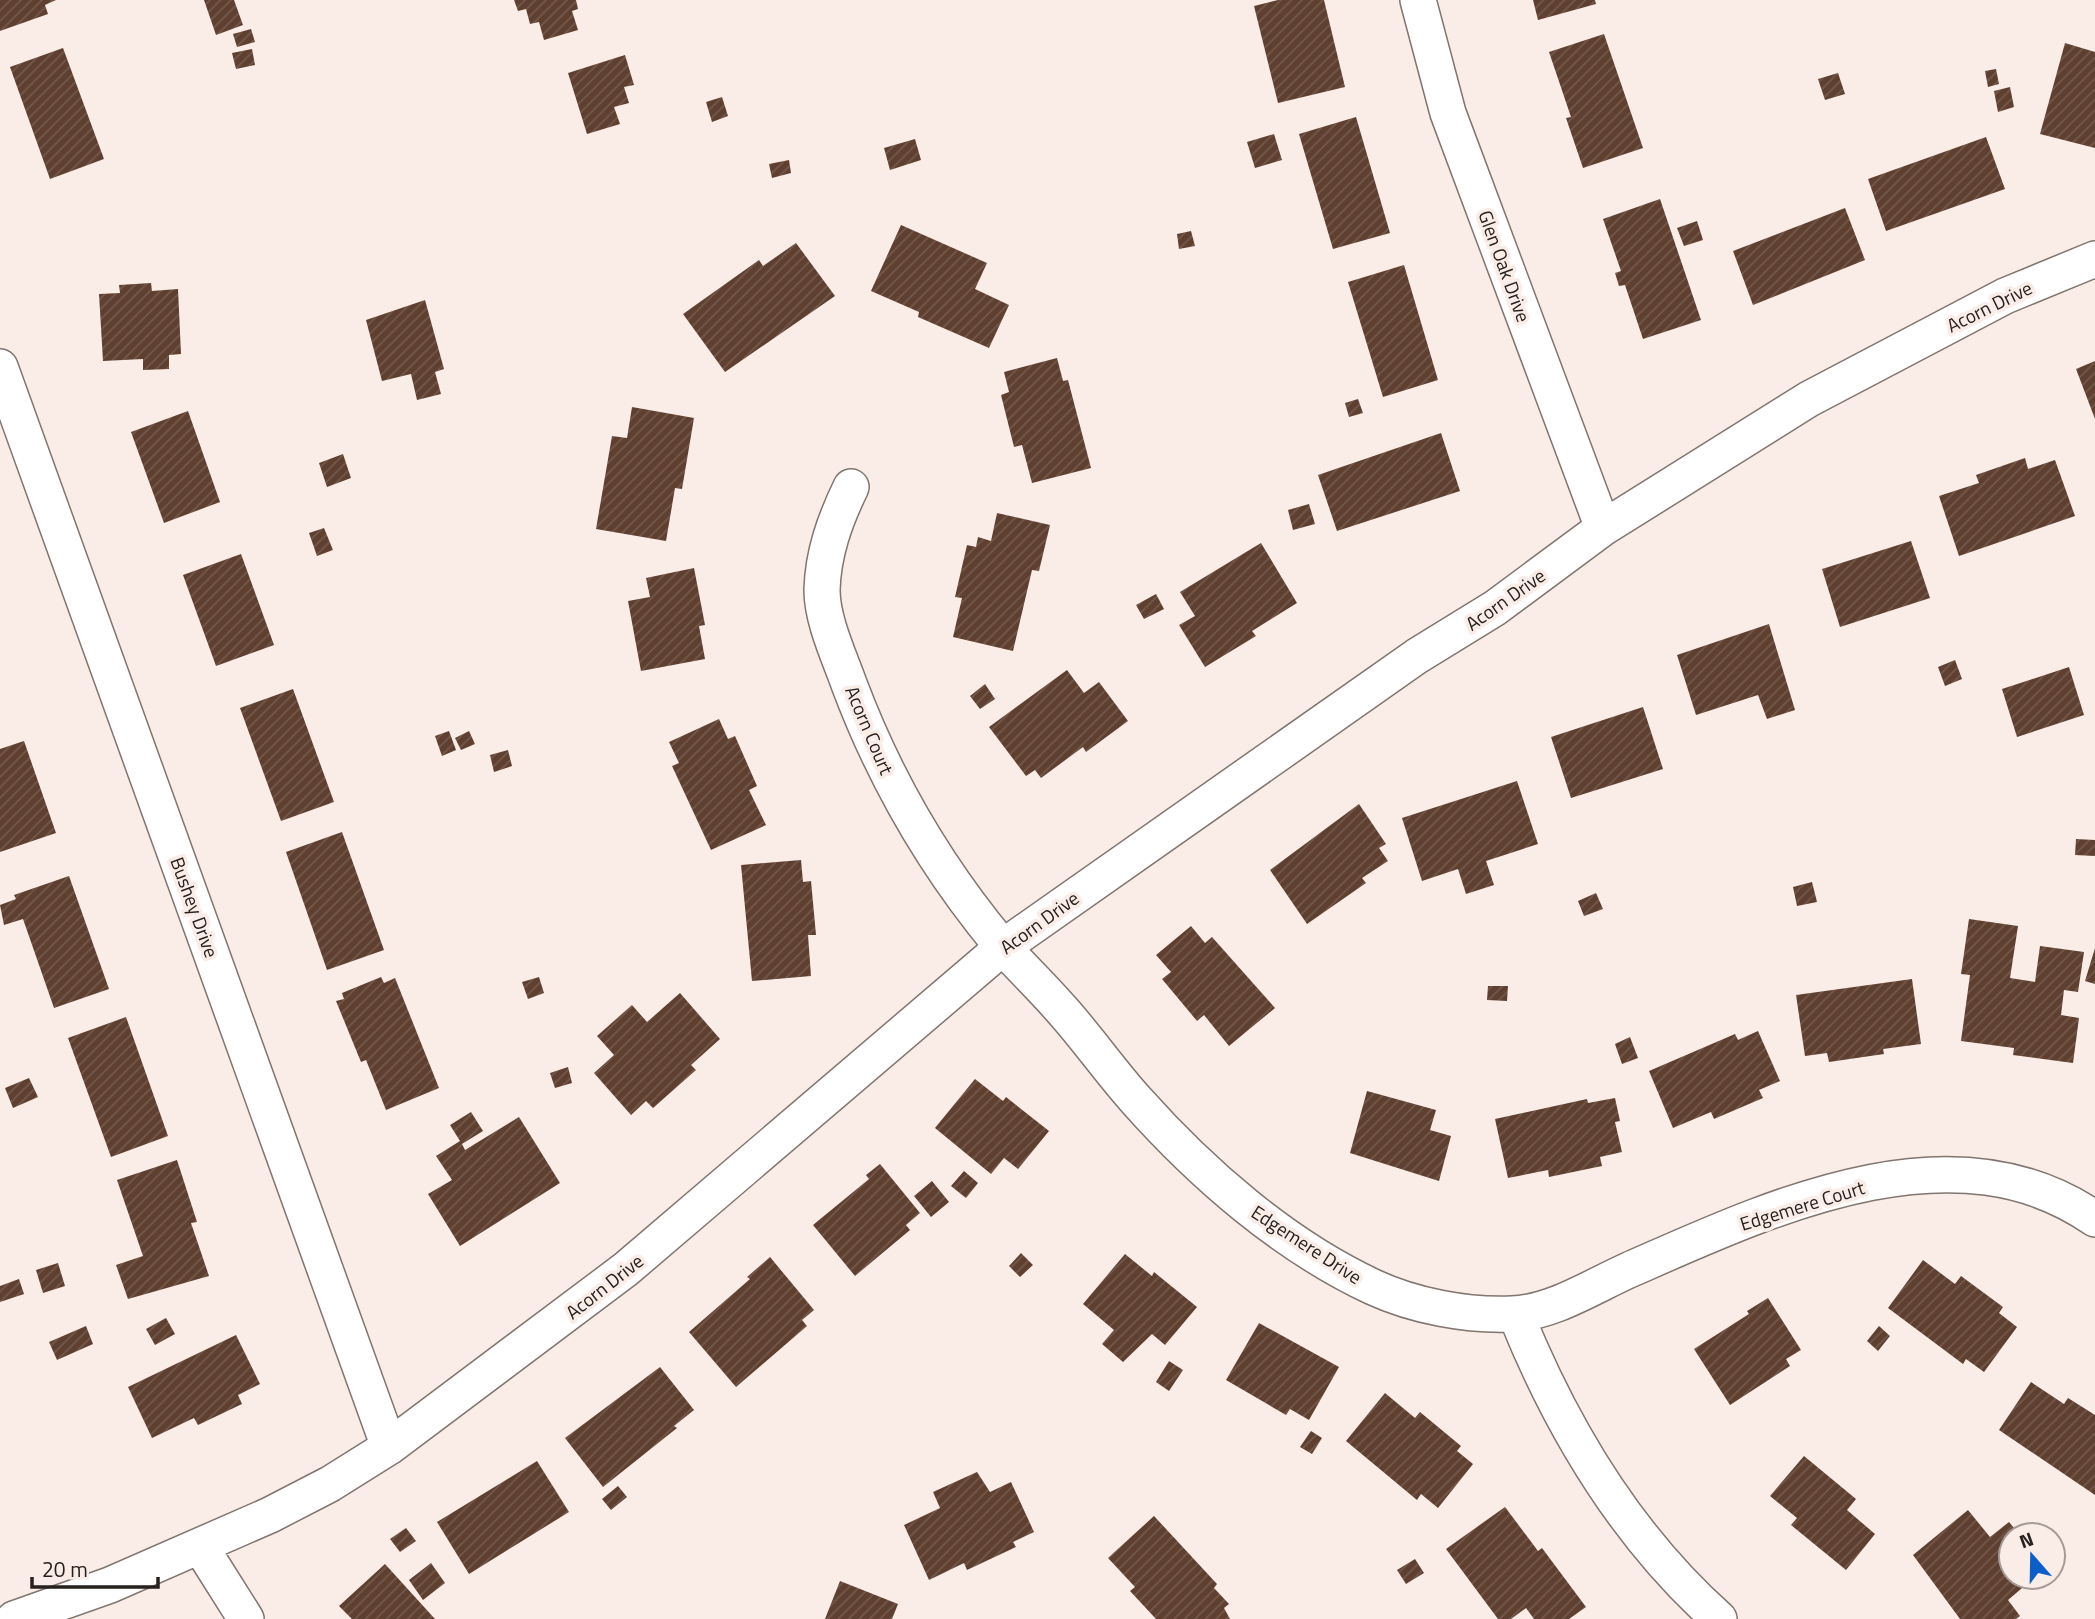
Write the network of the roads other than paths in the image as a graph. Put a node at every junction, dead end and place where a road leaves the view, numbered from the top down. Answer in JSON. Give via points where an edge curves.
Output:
{"nodes":[{"id":1,"x":1418,"y":0,"type":"edge"},
{"id":2,"x":2095,"y":260,"type":"edge"},
{"id":3,"x":0,"y":367,"type":"edge"},
{"id":4,"x":851,"y":487,"type":"dead end"},
{"id":5,"x":1603,"y":528,"type":"junction"},
{"id":6,"x":1003,"y":947,"type":"junction"},
{"id":7,"x":2095,"y":1219,"type":"edge"},
{"id":8,"x":1516,"y":1315,"type":"junction"},
{"id":9,"x":389,"y":1447,"type":"junction"},
{"id":10,"x":200,"y":1546,"type":"junction"},
{"id":11,"x":14,"y":1619,"type":"edge"},
{"id":12,"x":246,"y":1619,"type":"edge"},
{"id":13,"x":1719,"y":1619,"type":"edge"}],
"edges":[{"from":1,"to":5,"type":"street","name":"Glen Oak Drive","via":[[1448,113]]},
{"from":2,"to":5,"type":"street","name":"Acorn Drive","via":[[2005,296],[1809,399]]},
{"from":3,"to":9,"type":"street","name":"Bushey Drive"},
{"from":4,"to":6,"type":"street","name":"Acorn Court","via":[[831,529],[822,593],[841,662],[864,722],[924,840]]},
{"from":5,"to":6,"type":"street","name":"Acorn Drive","via":[[1496,608],[1407,664]]},
{"from":6,"to":8,"type":"street","name":"Edgemere Drive","via":[[1137,1101],[1194,1160],[1261,1216],[1336,1267],[1409,1301]]},
{"from":6,"to":9,"type":"street","name":"Acorn Drive","via":[[626,1269]]},
{"from":7,"to":8,"type":"street","name":"Edgemere Court","via":[[2062,1199],[1996,1178],[1906,1177],[1811,1198]]},
{"from":8,"to":13,"type":"street","via":[[1540,1374],[1599,1480],[1647,1543]]},
{"from":9,"to":10,"type":"street","name":"Acorn Drive","via":[[330,1484]]},
{"from":10,"to":11,"type":"street","name":"Acorn Drive"},
{"from":10,"to":12,"type":"street"}]}
